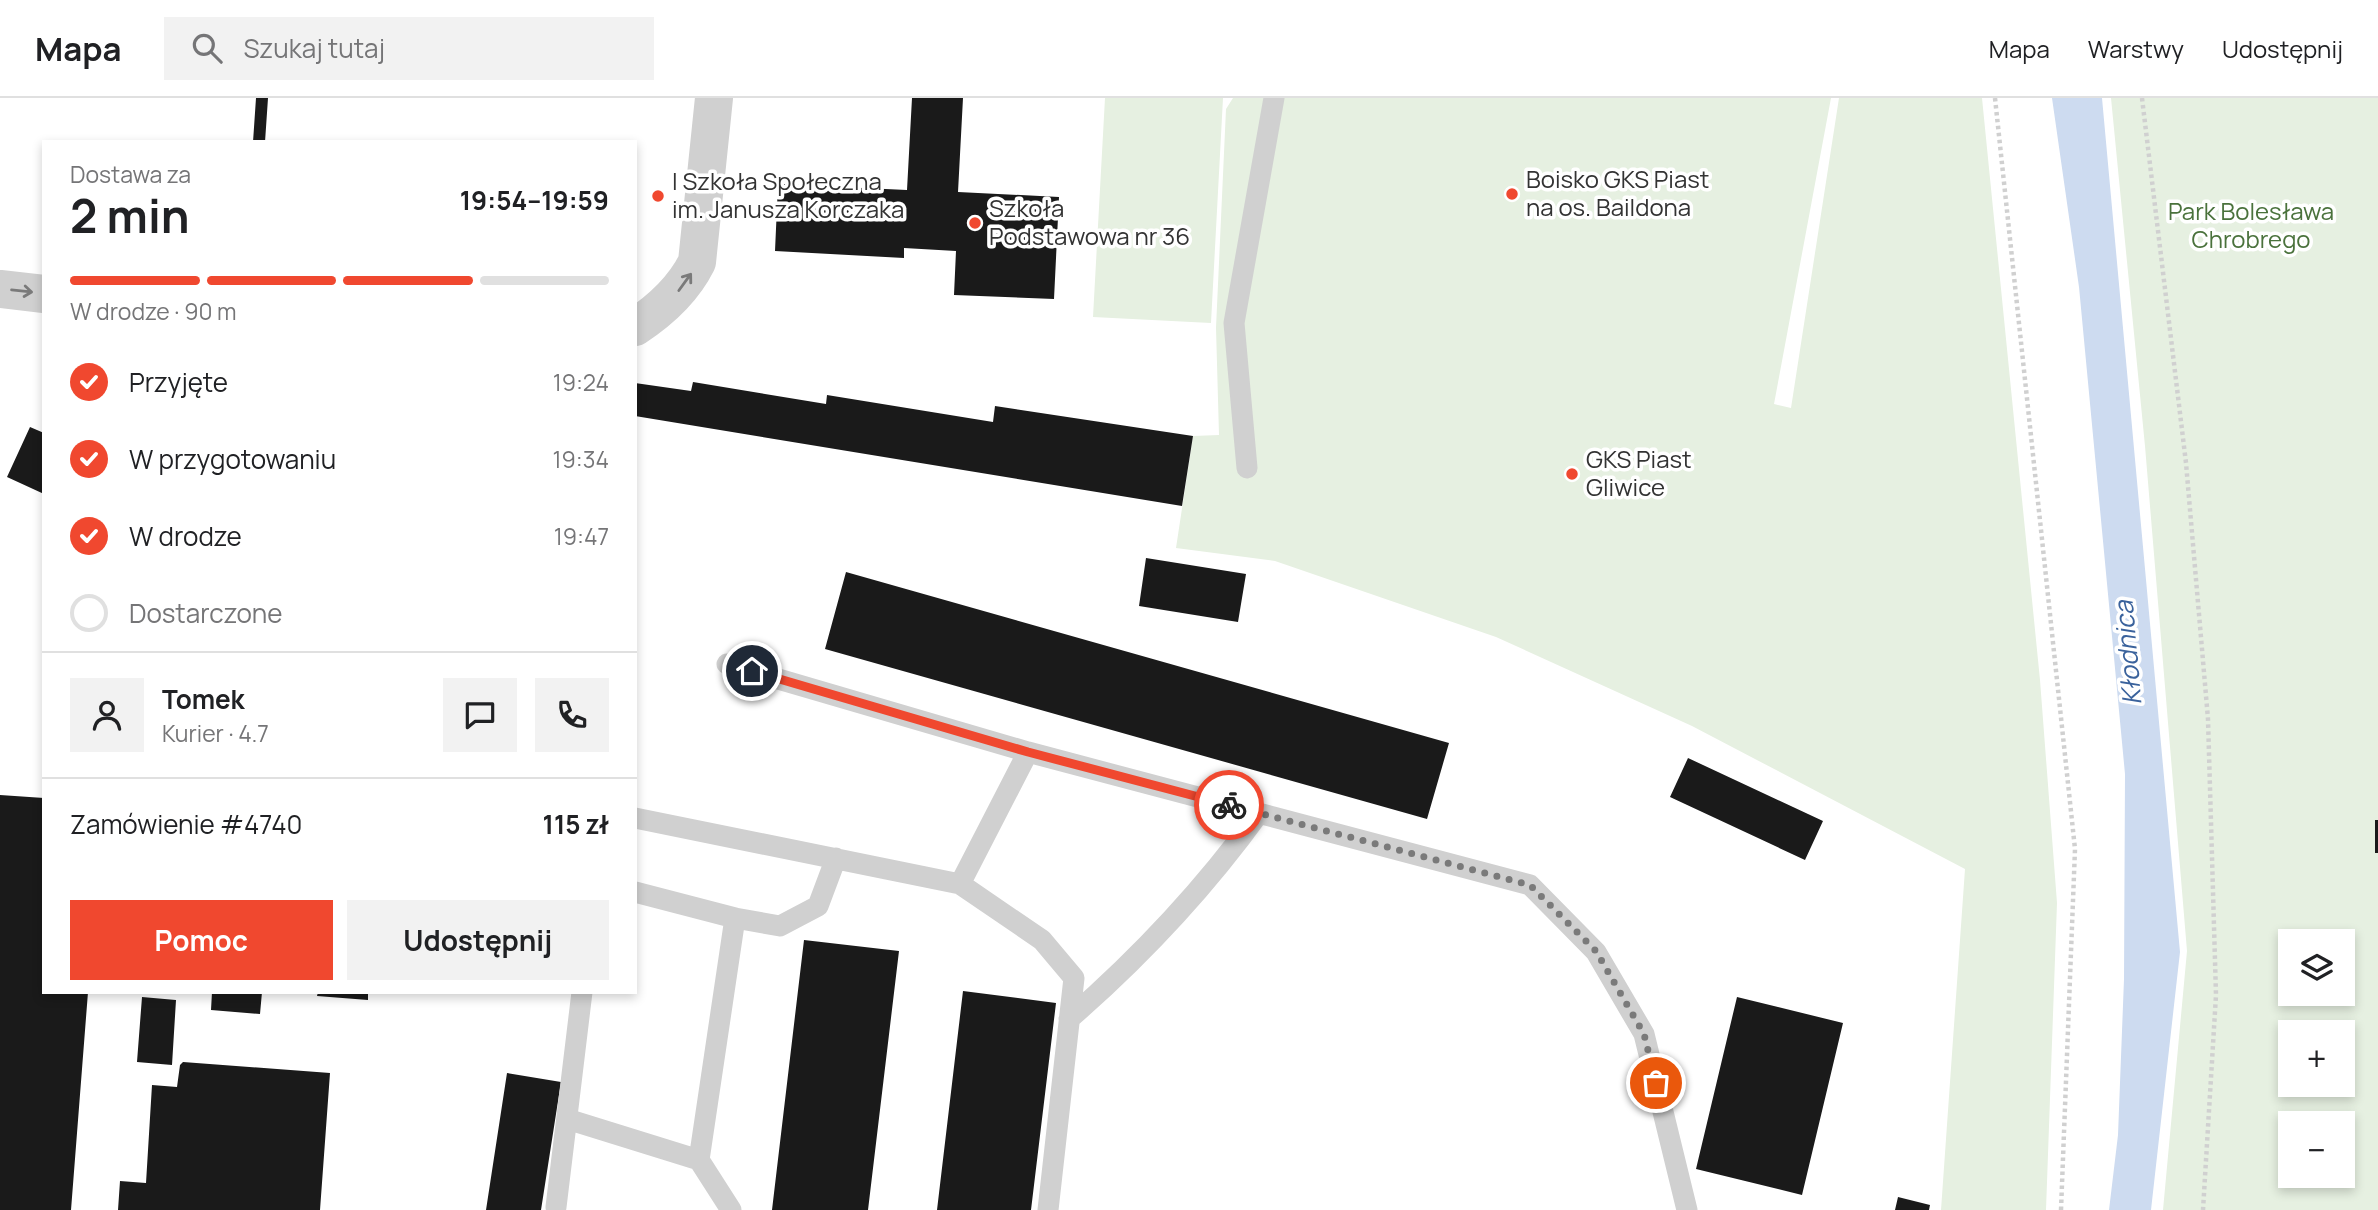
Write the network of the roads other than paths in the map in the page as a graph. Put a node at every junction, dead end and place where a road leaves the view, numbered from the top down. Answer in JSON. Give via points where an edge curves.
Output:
{"nodes":[{"id":1,"x":715,"y":98,"type":"edge"},
{"id":2,"x":1274,"y":98,"type":"edge"},
{"id":3,"x":0,"y":289,"type":"edge"},
{"id":4,"x":42,"y":293,"type":"edge"},
{"id":5,"x":637,"y":325,"type":"edge"},
{"id":6,"x":1247,"y":468,"type":"dead end"},
{"id":7,"x":727,"y":664,"type":"dead end"},
{"id":8,"x":1028,"y":752,"type":"junction"},
{"id":9,"x":1259,"y":813,"type":"junction"},
{"id":10,"x":637,"y":818,"type":"edge"},
{"id":11,"x":836,"y":858,"type":"junction"},
{"id":12,"x":960,"y":884,"type":"junction"},
{"id":13,"x":637,"y":893,"type":"edge"},
{"id":14,"x":735,"y":918,"type":"junction"},
{"id":15,"x":582,"y":994,"type":"edge"},
{"id":16,"x":1069,"y":1019,"type":"junction"},
{"id":17,"x":566,"y":1119,"type":"junction"},
{"id":18,"x":699,"y":1160,"type":"junction"},
{"id":19,"x":556,"y":1207,"type":"dead end"},
{"id":20,"x":731,"y":1210,"type":"edge"},
{"id":21,"x":1048,"y":1210,"type":"edge"},
{"id":22,"x":1687,"y":1210,"type":"edge"}],
"edges":[{"from":5,"to":1,"type":"street","one_way":true,"via":[[670,300],[697,262]]},
{"from":2,"to":6,"type":"lane","via":[[1234,323]]},
{"from":3,"to":4,"type":"street","one_way":true},
{"from":7,"to":8,"type":"lane"},
{"from":8,"to":9,"type":"lane"},
{"from":8,"to":12,"type":"lane"},
{"from":9,"to":16,"type":"lane","via":[[1174,916],[1114,981]]},
{"from":9,"to":22,"type":"lane","via":[[1530,885],[1596,951],[1644,1034]]},
{"from":10,"to":11,"type":"lane"},
{"from":11,"to":12,"type":"lane"},
{"from":11,"to":14,"type":"lane","via":[[818,906],[780,926]]},
{"from":12,"to":16,"type":"lane","via":[[1042,940],[1074,978]]},
{"from":13,"to":14,"type":"lane"},
{"from":14,"to":18,"type":"lane"},
{"from":15,"to":17,"type":"lane"},
{"from":16,"to":21,"type":"lane"},
{"from":17,"to":18,"type":"lane"},
{"from":17,"to":19,"type":"lane"},
{"from":18,"to":20,"type":"lane"}]}
